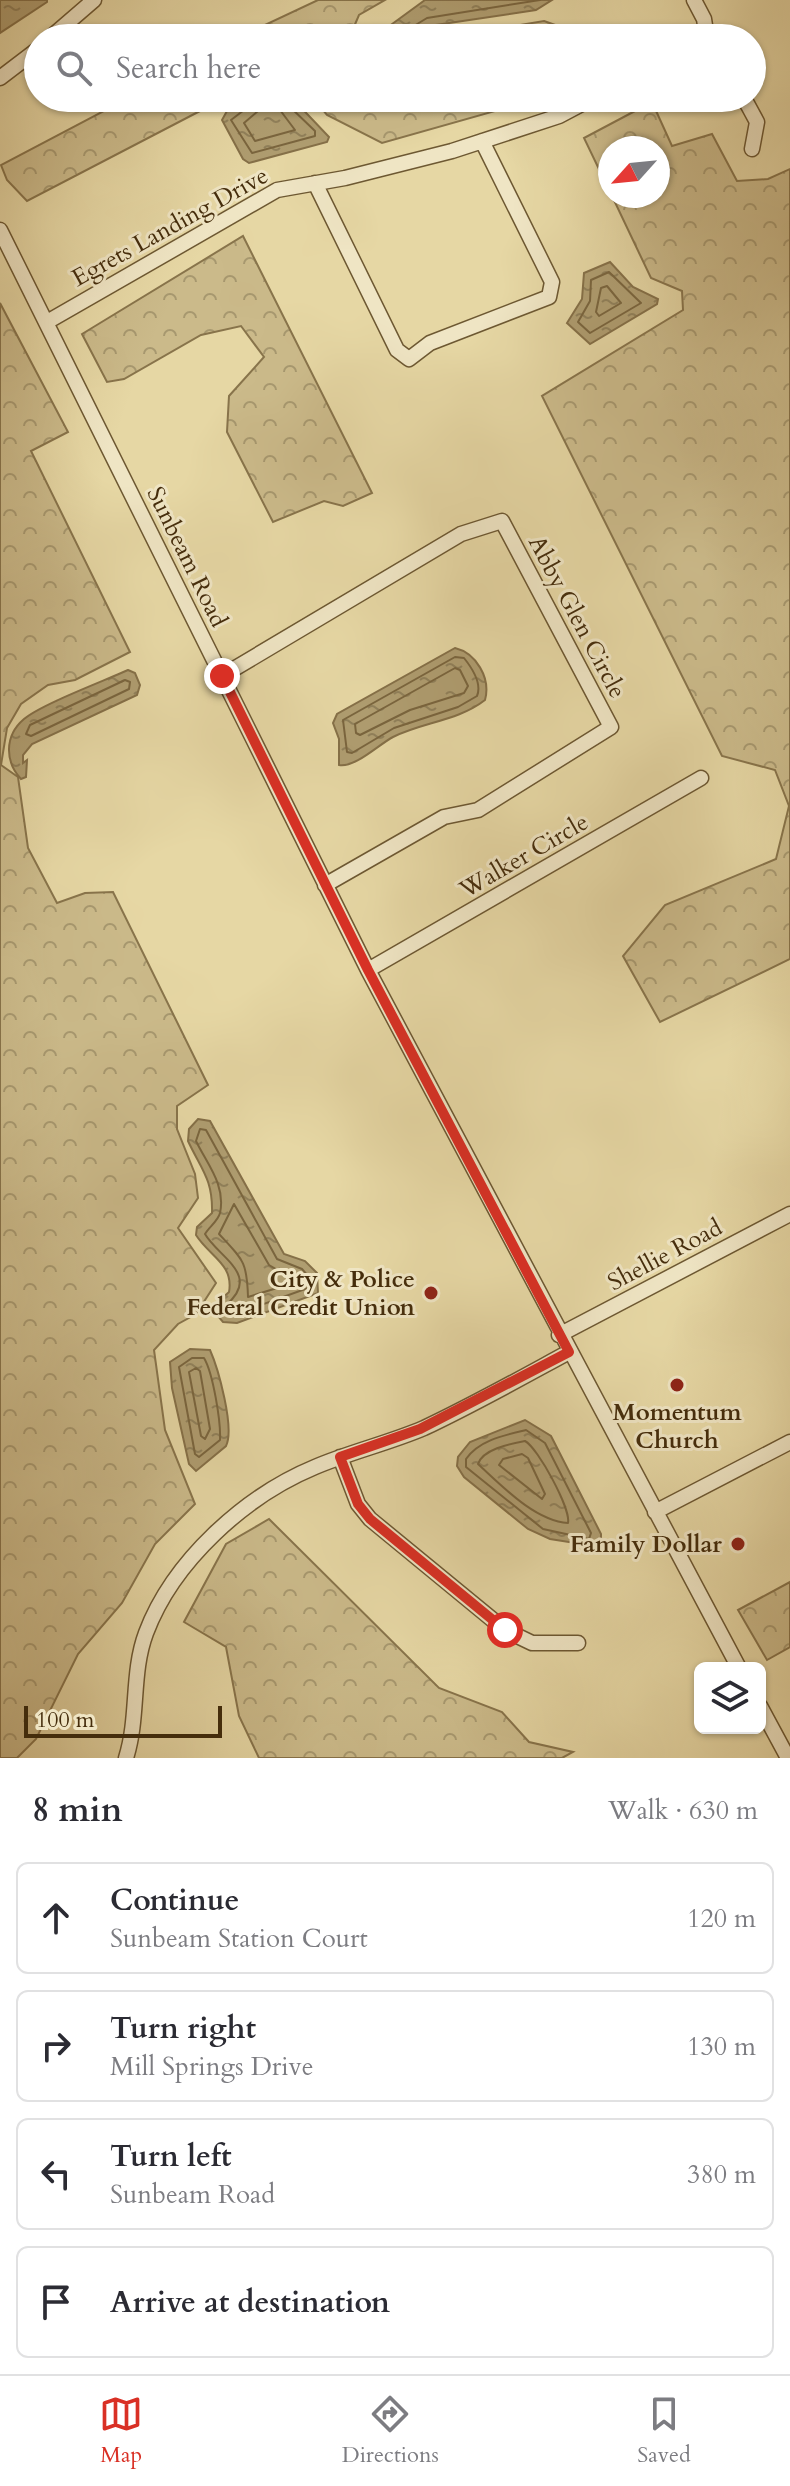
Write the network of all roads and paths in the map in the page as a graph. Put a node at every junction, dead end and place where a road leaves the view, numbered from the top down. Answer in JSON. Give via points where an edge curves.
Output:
{"nodes":[{"id":1,"x":94,"y":0,"type":"edge"},
{"id":2,"x":694,"y":0,"type":"edge"},
{"id":3,"x":66,"y":24,"type":"edge"},
{"id":4,"x":705,"y":24,"type":"edge"},
{"id":5,"x":24,"y":60,"type":"edge"},
{"id":6,"x":0,"y":78,"type":"edge"},
{"id":7,"x":567,"y":112,"type":"edge"},
{"id":8,"x":752,"y":112,"type":"edge"},
{"id":9,"x":482,"y":141,"type":"junction"},
{"id":10,"x":752,"y":149,"type":"dead end"},
{"id":11,"x":315,"y":183,"type":"junction"},
{"id":12,"x":0,"y":230,"type":"edge"},
{"id":13,"x":47,"y":322,"type":"junction"},
{"id":14,"x":222,"y":676,"type":"junction"},
{"id":15,"x":701,"y":778,"type":"dead end"},
{"id":16,"x":325,"y":885,"type":"junction"},
{"id":17,"x":368,"y":970,"type":"junction"},
{"id":18,"x":790,"y":1214,"type":"edge"},
{"id":19,"x":559,"y":1335,"type":"junction"},
{"id":20,"x":569,"y":1352,"type":"junction"},
{"id":21,"x":790,"y":1442,"type":"edge"},
{"id":22,"x":340,"y":1457,"type":"junction"},
{"id":23,"x":655,"y":1512,"type":"junction"},
{"id":24,"x":578,"y":1643,"type":"dead end"},
{"id":25,"x":736,"y":1662,"type":"edge"},
{"id":26,"x":766,"y":1717,"type":"edge"},
{"id":27,"x":126,"y":1758,"type":"edge"},
{"id":28,"x":788,"y":1758,"type":"edge"}],
"edges":[{"from":1,"to":3,"type":"street"},
{"from":2,"to":4,"type":"street"},
{"from":5,"to":6,"type":"street"},
{"from":7,"to":9,"type":"street","name":"Egrets Landing Drive"},
{"from":8,"to":10,"type":"street","via":[[757,122]]},
{"from":9,"to":11,"type":"street","name":"Egrets Landing Drive"},
{"from":9,"to":11,"type":"street","via":[[552,282],[549,297],[430,343],[409,359],[397,350]]},
{"from":11,"to":13,"type":"street","name":"Egrets Landing Drive","via":[[277,190],[235,211]]},
{"from":12,"to":13,"type":"street","name":"Sunbeam Road"},
{"from":13,"to":14,"type":"street","name":"Sunbeam Road"},
{"from":14,"to":16,"type":"street","name":"Sunbeam Road"},
{"from":14,"to":16,"type":"street","name":"Abby Glen Circle","via":[[461,534],[502,521],[611,727],[478,810],[444,817]]},
{"from":15,"to":17,"type":"street","name":"Walker Circle"},
{"from":16,"to":17,"type":"street","name":"Sunbeam Road"},
{"from":17,"to":19,"type":"street","name":"Sunbeam Road"},
{"from":18,"to":19,"type":"street","name":"Shellie Road"},
{"from":19,"to":20,"type":"street","name":"Sunbeam Road"},
{"from":20,"to":22,"type":"street","via":[[420,1429]]},
{"from":20,"to":23,"type":"street","name":"Sunbeam Road"},
{"from":21,"to":23,"type":"street"},
{"from":22,"to":24,"type":"street","via":[[358,1504],[370,1519],[505,1630],[532,1643]]},
{"from":22,"to":27,"type":"street","via":[[252,1501],[205,1543],[161,1603],[138,1667],[133,1736]]},
{"from":23,"to":25,"type":"street","name":"Sunbeam Road"},
{"from":26,"to":28,"type":"street"}]}
